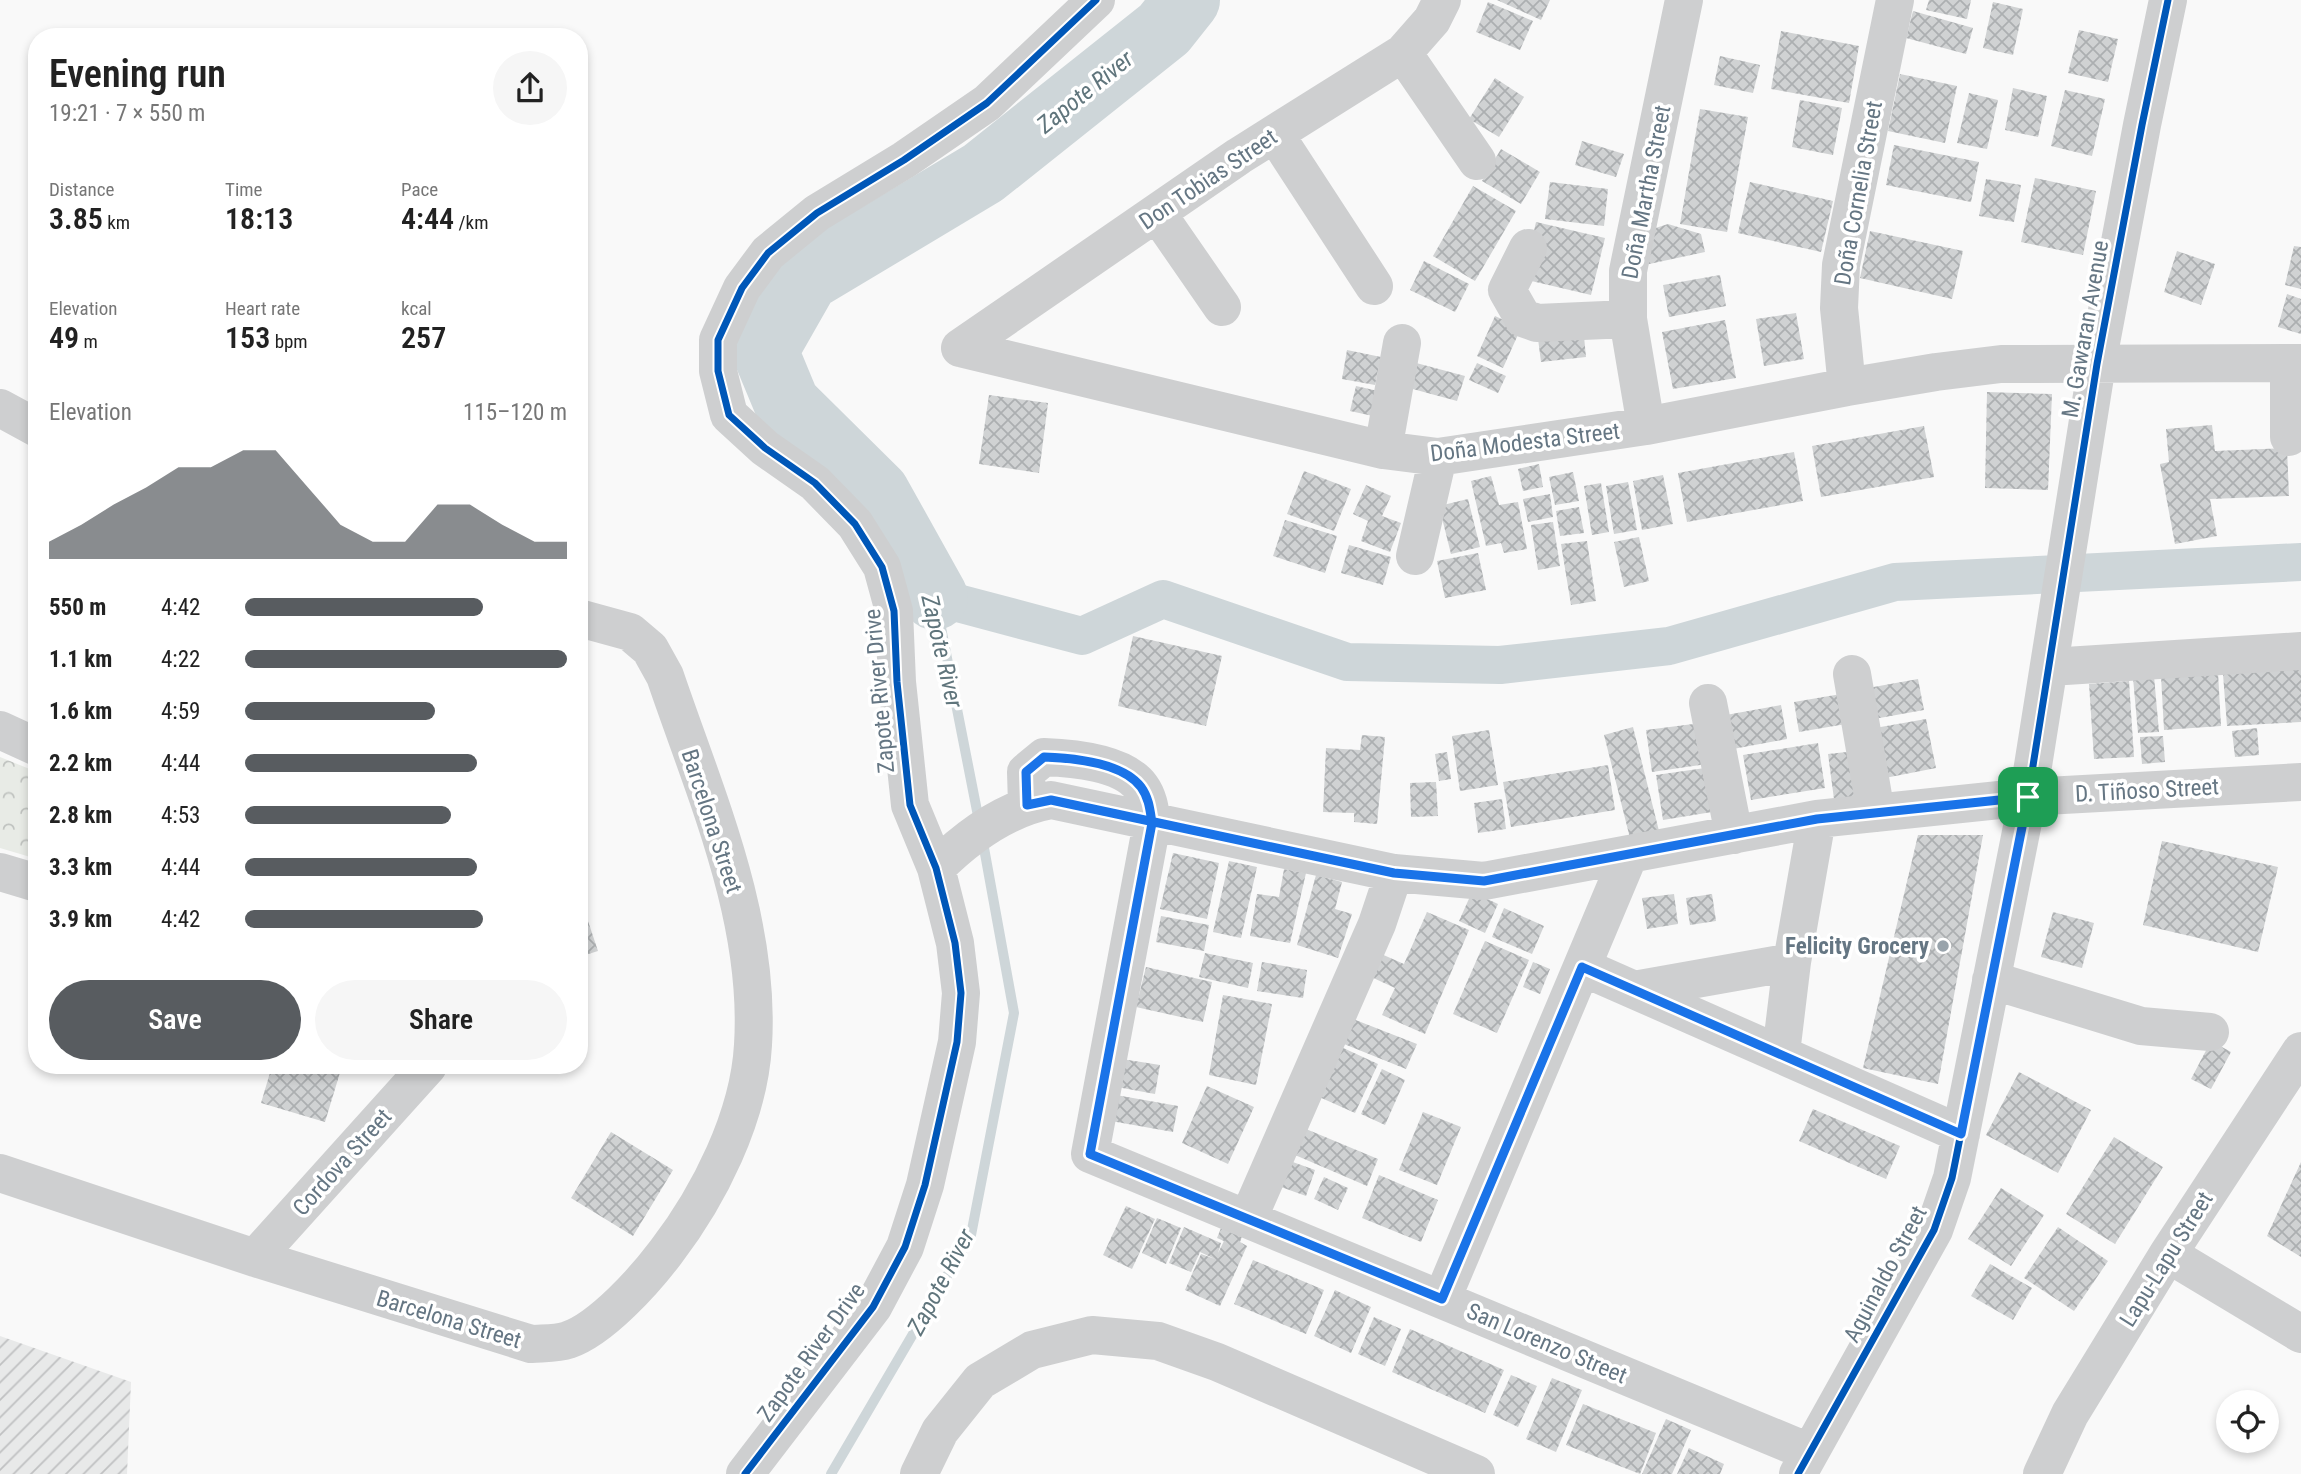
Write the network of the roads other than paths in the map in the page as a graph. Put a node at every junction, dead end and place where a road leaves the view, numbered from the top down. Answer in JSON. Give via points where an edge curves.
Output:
{"nodes":[{"id":1,"x":1096,"y":0,"type":"edge"},
{"id":2,"x":1442,"y":0,"type":"edge"},
{"id":3,"x":1684,"y":0,"type":"edge"},
{"id":4,"x":1895,"y":0,"type":"edge"},
{"id":5,"x":2168,"y":0,"type":"edge"},
{"id":6,"x":1403,"y":53,"type":"junction"},
{"id":7,"x":1275,"y":134,"type":"junction"},
{"id":8,"x":1477,"y":161,"type":"dead end"},
{"id":9,"x":1157,"y":213,"type":"junction"},
{"id":10,"x":1528,"y":247,"type":"dead end"},
{"id":11,"x":1374,"y":286,"type":"dead end"},
{"id":12,"x":1222,"y":307,"type":"dead end"},
{"id":13,"x":1628,"y":319,"type":"junction"},
{"id":14,"x":1402,"y":343,"type":"dead end"},
{"id":15,"x":961,"y":348,"type":"joint"},
{"id":16,"x":2295,"y":363,"type":"edge"},
{"id":17,"x":2097,"y":364,"type":"junction"},
{"id":18,"x":1847,"y":387,"type":"junction"},
{"id":19,"x":0,"y":408,"type":"edge"},
{"id":20,"x":28,"y":423,"type":"edge"},
{"id":21,"x":1646,"y":426,"type":"junction"},
{"id":22,"x":2290,"y":437,"type":"dead end"},
{"id":23,"x":1383,"y":450,"type":"junction"},
{"id":24,"x":1438,"y":457,"type":"junction"},
{"id":25,"x":1415,"y":556,"type":"dead end"},
{"id":26,"x":588,"y":621,"type":"edge"},
{"id":27,"x":2052,"y":651,"type":"junction"},
{"id":28,"x":2301,"y":652,"type":"edge"},
{"id":29,"x":1852,"y":674,"type":"dead end"},
{"id":30,"x":1708,"y":703,"type":"dead end"},
{"id":31,"x":0,"y":730,"type":"edge"},
{"id":32,"x":28,"y":743,"type":"edge"},
{"id":33,"x":2301,"y":782,"type":"edge"},
{"id":34,"x":2028,"y":797,"type":"junction"},
{"id":35,"x":1876,"y":813,"type":"junction"},
{"id":36,"x":1817,"y":819,"type":"junction"},
{"id":37,"x":1152,"y":823,"type":"junction"},
{"id":38,"x":1734,"y":835,"type":"junction"},
{"id":39,"x":1629,"y":855,"type":"junction"},
{"id":40,"x":947,"y":857,"type":"junction"},
{"id":41,"x":0,"y":872,"type":"edge"},
{"id":42,"x":1394,"y":873,"type":"junction"},
{"id":43,"x":28,"y":880,"type":"edge"},
{"id":44,"x":1792,"y":962,"type":"junction"},
{"id":45,"x":1582,"y":967,"type":"junction"},
{"id":46,"x":1991,"y":980,"type":"junction"},
{"id":47,"x":1634,"y":990,"type":"junction"},
{"id":48,"x":2210,"y":1032,"type":"dead end"},
{"id":49,"x":2301,"y":1051,"type":"edge"},
{"id":50,"x":1781,"y":1053,"type":"junction"},
{"id":51,"x":421,"y":1074,"type":"edge"},
{"id":52,"x":1961,"y":1134,"type":"junction"},
{"id":53,"x":0,"y":1173,"type":"edge"},
{"id":54,"x":1248,"y":1219,"type":"junction"},
{"id":55,"x":2168,"y":1254,"type":"junction"},
{"id":56,"x":256,"y":1258,"type":"junction"},
{"id":57,"x":1442,"y":1299,"type":"junction"},
{"id":58,"x":2301,"y":1334,"type":"edge"},
{"id":59,"x":1804,"y":1463,"type":"edge"},
{"id":60,"x":745,"y":1474,"type":"edge"},
{"id":61,"x":919,"y":1474,"type":"edge"},
{"id":62,"x":1476,"y":1474,"type":"edge"},
{"id":63,"x":2042,"y":1474,"type":"edge"}],
"edges":[{"from":1,"to":40,"type":"street","name":"Zapote River Drive","via":[[987,103],[817,213],[768,253],[742,288],[718,340],[718,371],[729,415],[823,491],[855,524],[882,567],[894,611],[910,805]]},
{"from":2,"to":6,"type":"street","name":"Don Tobias Street","via":[[1432,20]]},
{"from":3,"to":13,"type":"street","name":"Doña Martha Street","via":[[1628,271]]},
{"from":4,"to":18,"type":"street","name":"Doña Cornelia Street","via":[[1841,265],[1839,308]]},
{"from":5,"to":17,"type":"street","name":"M. Gawaran Avenue"},
{"from":6,"to":7,"type":"street","name":"Don Tobias Street"},
{"from":6,"to":8,"type":"street"},
{"from":7,"to":9,"type":"street","name":"Don Tobias Street"},
{"from":7,"to":11,"type":"street"},
{"from":9,"to":12,"type":"street"},
{"from":9,"to":15,"type":"street","name":"Don Tobias Street"},
{"from":10,"to":13,"type":"street","via":[[1507,290],[1523,318],[1537,323]]},
{"from":13,"to":21,"type":"street","name":"Doña Martha Street"},
{"from":14,"to":23,"type":"street"},
{"from":15,"to":23,"type":"street","name":"Doña Modesta Street"},
{"from":16,"to":17,"type":"street","name":"Doña Modesta Street"},
{"from":16,"to":22,"type":"street"},
{"from":17,"to":18,"type":"street","name":"Doña Modesta Street","via":[[2001,364]]},
{"from":17,"to":27,"type":"street","name":"M. Gawaran Avenue"},
{"from":18,"to":21,"type":"street","name":"Doña Modesta Street"},
{"from":19,"to":20,"type":"street"},
{"from":21,"to":24,"type":"street","name":"Doña Modesta Street"},
{"from":23,"to":24,"type":"street","name":"Doña Modesta Street"},
{"from":24,"to":25,"type":"street"},
{"from":26,"to":56,"type":"street","name":"Barcelona Street","via":[[629,632],[650,649],[665,676],[730,867],[748,942],[754,1048],[743,1103],[720,1164],[688,1224],[648,1276],[600,1321],[568,1340],[531,1345]]},
{"from":27,"to":28,"type":"street"},
{"from":27,"to":34,"type":"street","name":"Aguinaldo Street"},
{"from":29,"to":35,"type":"street"},
{"from":30,"to":38,"type":"street"},
{"from":31,"to":32,"type":"street"},
{"from":33,"to":34,"type":"street","name":"D. Tiñoso Street"},
{"from":34,"to":35,"type":"street","name":"D. Tiñoso Street"},
{"from":34,"to":46,"type":"street","name":"Aguinaldo Street"},
{"from":35,"to":36,"type":"street","name":"D. Tiñoso Street"},
{"from":36,"to":38,"type":"street","name":"D. Tiñoso Street"},
{"from":36,"to":44,"type":"street"},
{"from":37,"to":40,"type":"street","name":"D. Tiñoso Street","via":[[1051,800],[1017,810]]},
{"from":37,"to":42,"type":"street","name":"D. Tiñoso Street"},
{"from":37,"to":54,"type":"street","name":"San Lorenzo Street","via":[[1090,1154]]},
{"from":38,"to":39,"type":"street","name":"D. Tiñoso Street"},
{"from":39,"to":42,"type":"street","name":"D. Tiñoso Street","via":[[1484,881]]},
{"from":39,"to":45,"type":"street"},
{"from":40,"to":60,"type":"street","name":"Zapote River Drive","via":[[961,993],[957,1042],[925,1185],[905,1247],[873,1307]]},
{"from":41,"to":43,"type":"street"},
{"from":42,"to":54,"type":"street","via":[[1377,924]]},
{"from":44,"to":47,"type":"street"},
{"from":44,"to":50,"type":"street"},
{"from":45,"to":47,"type":"street"},
{"from":45,"to":57,"type":"street"},
{"from":46,"to":48,"type":"street","via":[[2141,1026]]},
{"from":46,"to":52,"type":"street","name":"Aguinaldo Street"},
{"from":47,"to":50,"type":"street"},
{"from":49,"to":55,"type":"street","name":"Lapu-Lapu Street"},
{"from":50,"to":52,"type":"street"},
{"from":51,"to":56,"type":"street","name":"Cordova Street"},
{"from":52,"to":59,"type":"street","name":"Aguinaldo Street","via":[[1934,1230]]},
{"from":53,"to":56,"type":"street","name":"Barcelona Street"},
{"from":54,"to":57,"type":"street","name":"San Lorenzo Street"},
{"from":55,"to":58,"type":"street"},
{"from":55,"to":63,"type":"street","name":"Lapu-Lapu Street","via":[[2070,1413]]},
{"from":57,"to":59,"type":"street","name":"San Lorenzo Street"},
{"from":61,"to":62,"type":"street","via":[[940,1431],[980,1381],[1032,1350],[1091,1335],[1158,1341],[1217,1362]]}]}
